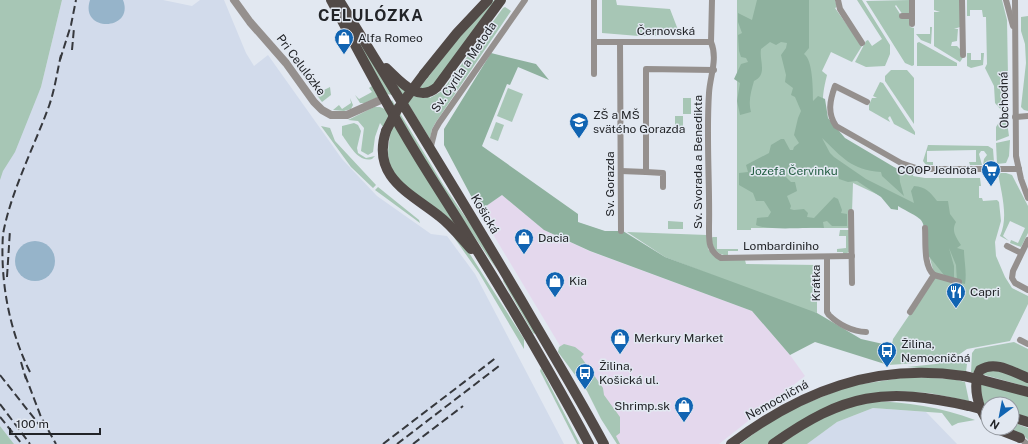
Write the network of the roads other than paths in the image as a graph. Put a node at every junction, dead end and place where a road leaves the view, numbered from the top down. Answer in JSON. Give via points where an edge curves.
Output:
{"nodes":[{"id":1,"x":234,"y":0,"type":"edge"},
{"id":2,"x":330,"y":0,"type":"edge"},
{"id":3,"x":339,"y":0,"type":"edge"},
{"id":4,"x":488,"y":0,"type":"edge"},
{"id":5,"x":501,"y":0,"type":"edge"},
{"id":6,"x":525,"y":0,"type":"edge"},
{"id":7,"x":594,"y":0,"type":"edge"},
{"id":8,"x":712,"y":0,"type":"edge"},
{"id":9,"x":838,"y":0,"type":"edge"},
{"id":10,"x":912,"y":0,"type":"edge"},
{"id":11,"x":962,"y":0,"type":"edge"},
{"id":12,"x":1006,"y":0,"type":"edge"},
{"id":13,"x":1015,"y":0,"type":"edge"},
{"id":14,"x":902,"y":16,"type":"dead end"},
{"id":15,"x":912,"y":16,"type":"junction"},
{"id":16,"x":912,"y":24,"type":"dead end"},
{"id":17,"x":1015,"y":33,"type":"junction"},
{"id":18,"x":594,"y":42,"type":"junction"},
{"id":19,"x":620,"y":42,"type":"junction"},
{"id":20,"x":711,"y":42,"type":"junction"},
{"id":21,"x":862,"y":43,"type":"dead end"},
{"id":22,"x":963,"y":55,"type":"dead end"},
{"id":23,"x":375,"y":58,"type":"junction"},
{"id":24,"x":714,"y":70,"type":"junction"},
{"id":25,"x":594,"y":74,"type":"dead end"},
{"id":26,"x":384,"y":98,"type":"junction"},
{"id":27,"x":402,"y":101,"type":"junction"},
{"id":28,"x":866,"y":102,"type":"dead end"},
{"id":29,"x":1028,"y":116,"type":"edge"},
{"id":30,"x":1015,"y":117,"type":"junction"},
{"id":31,"x":430,"y":150,"type":"junction"},
{"id":32,"x":1019,"y":169,"type":"junction"},
{"id":33,"x":621,"y":172,"type":"junction"},
{"id":34,"x":646,"y":172,"type":"junction"},
{"id":35,"x":663,"y":186,"type":"dead end"},
{"id":36,"x":1028,"y":198,"type":"edge"},
{"id":37,"x":851,"y":212,"type":"dead end"},
{"id":38,"x":926,"y":228,"type":"dead end"},
{"id":39,"x":621,"y":231,"type":"dead end"},
{"id":40,"x":1028,"y":240,"type":"edge"},
{"id":41,"x":1008,"y":246,"type":"dead end"},
{"id":42,"x":712,"y":252,"type":"joint"},
{"id":43,"x":1021,"y":253,"type":"junction"},
{"id":44,"x":852,"y":256,"type":"junction"},
{"id":45,"x":827,"y":257,"type":"junction"},
{"id":46,"x":484,"y":263,"type":"junction"},
{"id":47,"x":505,"y":272,"type":"junction"},
{"id":48,"x":934,"y":275,"type":"junction"},
{"id":49,"x":494,"y":279,"type":"junction"},
{"id":50,"x":959,"y":282,"type":"dead end"},
{"id":51,"x":852,"y":283,"type":"dead end"},
{"id":52,"x":1028,"y":290,"type":"edge"},
{"id":53,"x":910,"y":312,"type":"dead end"},
{"id":54,"x":866,"y":332,"type":"dead end"},
{"id":55,"x":1020,"y":340,"type":"dead end"},
{"id":56,"x":546,"y":342,"type":"junction"},
{"id":57,"x":1028,"y":344,"type":"edge"},
{"id":58,"x":535,"y":349,"type":"junction"},
{"id":59,"x":1028,"y":378,"type":"edge"},
{"id":60,"x":1028,"y":392,"type":"edge"},
{"id":61,"x":980,"y":404,"type":"edge"},
{"id":62,"x":980,"y":409,"type":"edge"},
{"id":63,"x":1013,"y":436,"type":"edge"},
{"id":64,"x":1024,"y":441,"type":"edge"},
{"id":65,"x":589,"y":444,"type":"edge"},
{"id":66,"x":604,"y":444,"type":"edge"},
{"id":67,"x":730,"y":444,"type":"edge"},
{"id":68,"x":773,"y":444,"type":"edge"}],
"edges":[{"from":1,"to":26,"type":"street","name":"Pri Celulózke","via":[[322,110],[331,115],[346,115]]},
{"from":2,"to":26,"type":"main road"},
{"from":3,"to":23,"type":"main road","name":"Košická"},
{"from":4,"to":46,"type":"main road","bridge":true,"via":[[457,33],[397,110],[386,131],[383,144],[383,158],[395,182],[440,217]]},
{"from":5,"to":23,"type":"main road","via":[[437,87],[429,93],[414,92]]},
{"from":6,"to":31,"type":"street","name":"Sv. Cyrila a Metoda","via":[[439,123]]},
{"from":7,"to":18,"type":"street"},
{"from":8,"to":20,"type":"street","name":"Sv. Svorada a Benedikta"},
{"from":9,"to":21,"type":"street","via":[[840,9]]},
{"from":10,"to":15,"type":"street"},
{"from":11,"to":22,"type":"street"},
{"from":12,"to":17,"type":"street"},
{"from":13,"to":17,"type":"street","name":"Obchodná"},
{"from":14,"to":15,"type":"street"},
{"from":15,"to":16,"type":"street"},
{"from":17,"to":30,"type":"street","name":"Obchodná"},
{"from":18,"to":19,"type":"street","name":"Černovská"},
{"from":18,"to":25,"type":"street"},
{"from":19,"to":20,"type":"street","name":"Černovská"},
{"from":19,"to":33,"type":"street","name":"Sv. Gorazda"},
{"from":20,"to":24,"type":"street","name":"Sv. Svorada a Benedikta","via":[[714,47]]},
{"from":23,"to":27,"type":"main road","name":"Košická"},
{"from":24,"to":34,"type":"street","via":[[646,69]]},
{"from":24,"to":42,"type":"street","name":"Sv. Svorada a Benedikta","via":[[709,92],[709,244]]},
{"from":26,"to":27,"type":"main road","via":[[391,97]]},
{"from":26,"to":46,"type":"main road"},
{"from":27,"to":31,"type":"main road","name":"Košická"},
{"from":28,"to":32,"type":"street","via":[[835,86],[831,99],[831,118],[836,126],[901,163],[924,171]]},
{"from":29,"to":30,"type":"street"},
{"from":30,"to":32,"type":"street","name":"Obchodná"},
{"from":31,"to":47,"type":"main road","name":"Košická"},
{"from":32,"to":36,"type":"street","name":"Obchodná"},
{"from":33,"to":34,"type":"street"},
{"from":33,"to":39,"type":"street","name":"Sv. Gorazda"},
{"from":34,"to":35,"type":"street","via":[[663,173]]},
{"from":37,"to":44,"type":"street"},
{"from":38,"to":48,"type":"street","via":[[926,256]]},
{"from":40,"to":43,"type":"street"},
{"from":41,"to":43,"type":"street"},
{"from":42,"to":45,"type":"street","name":"Lombardiniho","via":[[721,258]]},
{"from":43,"to":52,"type":"street","via":[[1012,278],[1015,283]]},
{"from":44,"to":45,"type":"street","name":"Lombardiniho"},
{"from":44,"to":51,"type":"street"},
{"from":45,"to":54,"type":"street","name":"Krátka","via":[[829,315],[851,329]]},
{"from":46,"to":49,"type":"main road"},
{"from":47,"to":49,"type":"street"},
{"from":47,"to":56,"type":"main road","name":"Košická"},
{"from":48,"to":50,"type":"street"},
{"from":48,"to":53,"type":"street"},
{"from":49,"to":58,"type":"main road"},
{"from":55,"to":57,"type":"street"},
{"from":56,"to":58,"type":"street"},
{"from":56,"to":66,"type":"main road","name":"Košická"},
{"from":58,"to":65,"type":"main road"},
{"from":59,"to":61,"type":"main road","via":[[994,366],[986,366],[980,370],[976,384]]},
{"from":60,"to":67,"type":"main road","name":"Nemocničná","bridge":true,"via":[[964,376],[933,373],[900,373],[862,378],[812,394],[785,407]]},
{"from":62,"to":68,"type":"main road","bridge":true,"via":[[915,396],[865,398],[822,413]]},
{"from":63,"to":64,"type":"main road"}]}
